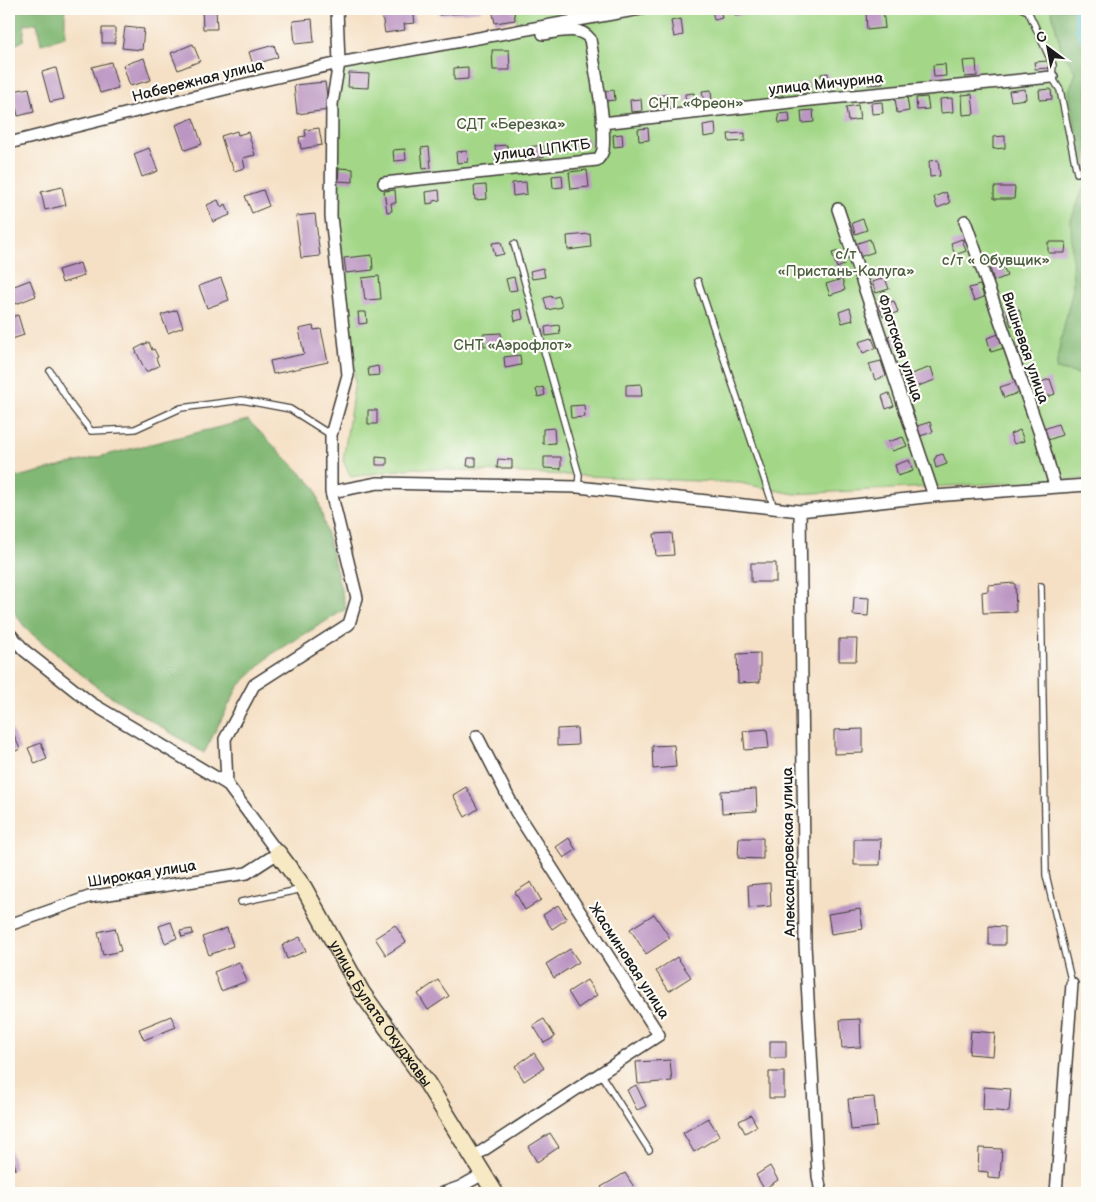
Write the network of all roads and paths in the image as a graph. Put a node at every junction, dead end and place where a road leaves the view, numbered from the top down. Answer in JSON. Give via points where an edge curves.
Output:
{"nodes":[{"id":1,"x":337,"y":9,"type":"edge"},
{"id":2,"x":640,"y":9,"type":"edge"},
{"id":3,"x":1023,"y":9,"type":"edge"},
{"id":4,"x":520,"y":31,"type":"junction"},
{"id":5,"x":339,"y":63,"type":"junction"},
{"id":6,"x":1052,"y":77,"type":"junction"},
{"id":7,"x":602,"y":123,"type":"junction"},
{"id":8,"x":9,"y":130,"type":"edge"},
{"id":9,"x":10,"y":142,"type":"edge"},
{"id":10,"x":1077,"y":173,"type":"dead end"},
{"id":11,"x":384,"y":183,"type":"dead end"},
{"id":12,"x":838,"y":209,"type":"dead end"},
{"id":13,"x":965,"y":221,"type":"dead end"},
{"id":14,"x":514,"y":244,"type":"dead end"},
{"id":15,"x":698,"y":281,"type":"dead end"},
{"id":16,"x":50,"y":371,"type":"dead end"},
{"id":17,"x":331,"y":435,"type":"junction"},
{"id":18,"x":1087,"y":485,"type":"edge"},
{"id":19,"x":1055,"y":486,"type":"junction"},
{"id":20,"x":578,"y":487,"type":"junction"},
{"id":21,"x":331,"y":492,"type":"junction"},
{"id":22,"x":934,"y":496,"type":"junction"},
{"id":23,"x":774,"y":508,"type":"junction"},
{"id":24,"x":800,"y":511,"type":"junction"},
{"id":25,"x":1042,"y":586,"type":"dead end"},
{"id":26,"x":9,"y":632,"type":"edge"},
{"id":27,"x":476,"y":736,"type":"dead end"},
{"id":28,"x":227,"y":784,"type":"junction"},
{"id":29,"x":278,"y":853,"type":"junction"},
{"id":30,"x":304,"y":888,"type":"junction"},
{"id":31,"x":241,"y":902,"type":"dead end"},
{"id":32,"x":9,"y":925,"type":"edge"},
{"id":33,"x":1072,"y":984,"type":"joint"},
{"id":34,"x":600,"y":1073,"type":"junction"},
{"id":35,"x":649,"y":1150,"type":"dead end"},
{"id":36,"x":473,"y":1157,"type":"junction"},
{"id":37,"x":483,"y":1174,"type":"junction"},
{"id":38,"x":443,"y":1193,"type":"edge"},
{"id":39,"x":495,"y":1193,"type":"edge"},
{"id":40,"x":821,"y":1193,"type":"edge"},
{"id":41,"x":1056,"y":1193,"type":"edge"}],
"edges":[{"from":1,"to":5,"type":"street"},
{"from":2,"to":4,"type":"street","name":"Набережная улица"},
{"from":3,"to":6,"type":"lane","via":[[1028,11],[1053,65]]},
{"from":4,"to":5,"type":"street","name":"Набережная улица"},
{"from":4,"to":7,"type":"street","name":"улица ЦПКТБ","via":[[530,35],[574,30],[590,39]]},
{"from":5,"to":9,"type":"street","name":"Набережная улица"},
{"from":5,"to":17,"type":"street","via":[[332,104],[331,216],[348,375]]},
{"from":6,"to":7,"type":"street","name":"улица Мичурина"},
{"from":6,"to":10,"type":"lane","via":[[1060,90]]},
{"from":7,"to":11,"type":"street","name":"улица ЦПКТБ","via":[[602,150],[597,160]]},
{"from":8,"to":9,"type":"street","name":"Набережная улица"},
{"from":12,"to":22,"type":"street","name":"Флотская улица"},
{"from":13,"to":19,"type":"street","name":"Вишневая улица","via":[[1040,434]]},
{"from":14,"to":20,"type":"lane","via":[[579,474]]},
{"from":15,"to":23,"type":"lane"},
{"from":16,"to":17,"type":"lane","via":[[91,431],[135,429],[181,408],[242,400],[290,409]]},
{"from":17,"to":21,"type":"street"},
{"from":18,"to":19,"type":"street"},
{"from":19,"to":22,"type":"street"},
{"from":20,"to":21,"type":"street","via":[[378,483]]},
{"from":20,"to":23,"type":"street"},
{"from":21,"to":28,"type":"street","via":[[357,598],[348,624],[254,685],[224,739]]},
{"from":22,"to":24,"type":"street"},
{"from":23,"to":24,"type":"street"},
{"from":24,"to":40,"type":"street","name":"Александровская улица","via":[[805,944]]},
{"from":25,"to":33,"type":"lane","via":[[1046,875]]},
{"from":26,"to":28,"type":"street","via":[[24,651],[91,703]]},
{"from":27,"to":34,"type":"street","name":"Жасминовая улица","via":[[516,812],[659,1035]]},
{"from":28,"to":29,"type":"street"},
{"from":29,"to":30,"type":"street","name":"улица Булата Окуджавы"},
{"from":29,"to":32,"type":"street","name":"Широкая улица","via":[[247,873],[89,897]]},
{"from":30,"to":31,"type":"lane"},
{"from":30,"to":36,"type":"street","name":"улица Булата Окуджавы","via":[[362,993],[427,1083]]},
{"from":33,"to":41,"type":"street"},
{"from":34,"to":35,"type":"lane"},
{"from":34,"to":36,"type":"street","name":"Жасминовая улица"},
{"from":36,"to":37,"type":"street","name":"улица Булата Окуджавы"},
{"from":37,"to":38,"type":"street"},
{"from":37,"to":39,"type":"street","name":"улица Булата Окуджавы"}]}
